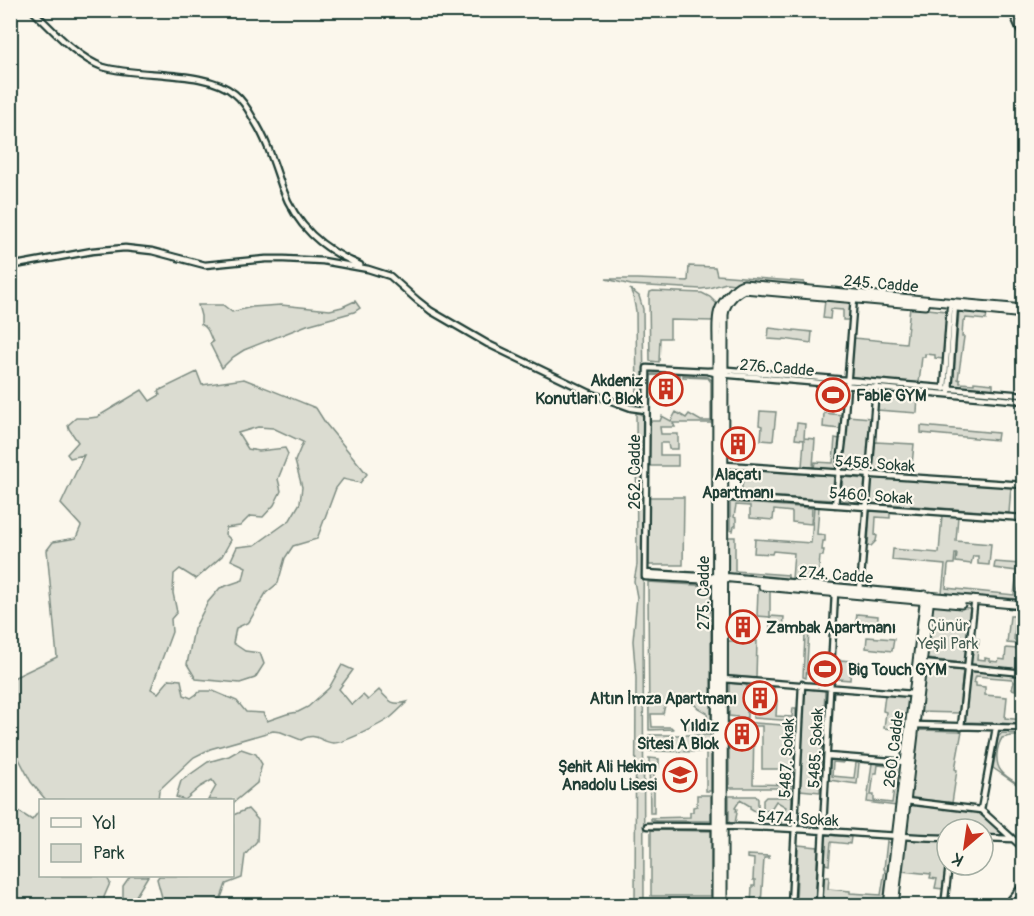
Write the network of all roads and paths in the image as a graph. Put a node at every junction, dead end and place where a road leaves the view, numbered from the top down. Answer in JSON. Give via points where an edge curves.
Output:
{"nodes":[{"id":1,"x":32,"y":10,"type":"edge"},
{"id":2,"x":1011,"y":10,"type":"edge"},
{"id":3,"x":1023,"y":39,"type":"edge"},
{"id":4,"x":10,"y":266,"type":"edge"},
{"id":5,"x":368,"y":268,"type":"junction"},
{"id":6,"x":738,"y":289,"type":"joint"},
{"id":7,"x":854,"y":297,"type":"junction"},
{"id":8,"x":953,"y":305,"type":"junction"},
{"id":9,"x":1023,"y":309,"type":"edge"},
{"id":10,"x":1023,"y":314,"type":"edge"},
{"id":11,"x":647,"y":368,"type":"joint"},
{"id":12,"x":720,"y":372,"type":"junction"},
{"id":13,"x":847,"y":382,"type":"junction"},
{"id":14,"x":876,"y":387,"type":"junction"},
{"id":15,"x":946,"y":391,"type":"junction"},
{"id":16,"x":1023,"y":395,"type":"edge"},
{"id":17,"x":1023,"y":401,"type":"edge"},
{"id":18,"x":646,"y":410,"type":"junction"},
{"id":19,"x":724,"y":465,"type":"junction"},
{"id":20,"x":839,"y":473,"type":"junction"},
{"id":21,"x":869,"y":475,"type":"junction"},
{"id":22,"x":1023,"y":485,"type":"edge"},
{"id":23,"x":720,"y":497,"type":"junction"},
{"id":24,"x":836,"y":505,"type":"junction"},
{"id":25,"x":866,"y":507,"type":"junction"},
{"id":26,"x":1023,"y":518,"type":"edge"},
{"id":27,"x":1023,"y":565,"type":"edge"},
{"id":28,"x":645,"y":575,"type":"joint"},
{"id":29,"x":720,"y":579,"type":"junction"},
{"id":30,"x":835,"y":592,"type":"junction"},
{"id":31,"x":860,"y":592,"type":"junction"},
{"id":32,"x":927,"y":598,"type":"junction"},
{"id":33,"x":974,"y":605,"type":"junction"},
{"id":34,"x":1022,"y":607,"type":"edge"},
{"id":35,"x":922,"y":663,"type":"junction"},
{"id":36,"x":967,"y":668,"type":"junction"},
{"id":37,"x":1023,"y":672,"type":"edge"},
{"id":38,"x":720,"y":679,"type":"junction"},
{"id":39,"x":801,"y":684,"type":"junction"},
{"id":40,"x":830,"y":687,"type":"junction"},
{"id":41,"x":913,"y":694,"type":"junction"},
{"id":42,"x":912,"y":725,"type":"junction"},
{"id":43,"x":961,"y":727,"type":"junction"},
{"id":44,"x":996,"y":728,"type":"junction"},
{"id":45,"x":1023,"y":728,"type":"edge"},
{"id":46,"x":827,"y":756,"type":"junction"},
{"id":47,"x":905,"y":762,"type":"junction"},
{"id":48,"x":906,"y":801,"type":"junction"},
{"id":49,"x":981,"y":810,"type":"junction"},
{"id":50,"x":647,"y":826,"type":"dead end"},
{"id":51,"x":720,"y":826,"type":"junction"},
{"id":52,"x":795,"y":829,"type":"junction"},
{"id":53,"x":823,"y":831,"type":"junction"},
{"id":54,"x":899,"y":837,"type":"junction"},
{"id":55,"x":935,"y":838,"type":"edge"},
{"id":56,"x":995,"y":838,"type":"edge"},
{"id":57,"x":1013,"y":839,"type":"junction"},
{"id":58,"x":1023,"y":849,"type":"edge"},
{"id":59,"x":948,"y":877,"type":"edge"},
{"id":60,"x":1023,"y":884,"type":"edge"},
{"id":61,"x":717,"y":906,"type":"edge"},
{"id":62,"x":723,"y":906,"type":"edge"},
{"id":63,"x":791,"y":906,"type":"edge"},
{"id":64,"x":819,"y":906,"type":"edge"},
{"id":65,"x":888,"y":906,"type":"edge"},
{"id":66,"x":894,"y":906,"type":"edge"},
{"id":67,"x":944,"y":906,"type":"edge"},
{"id":68,"x":1005,"y":906,"type":"edge"}],
"edges":[{"from":1,"to":5,"type":"street","via":[[98,65],[204,80],[235,94],[263,135],[287,199],[303,225],[325,247]]},
{"from":2,"to":3,"type":"street"},
{"from":4,"to":5,"type":"street","via":[[125,248],[206,265],[284,259]]},
{"from":5,"to":18,"type":"street","via":[[390,276],[431,311],[488,344],[581,389]]},
{"from":6,"to":7,"type":"street","name":"245. Cadde","via":[[744,284]]},
{"from":6,"to":12,"type":"street","name":"275. Cadde","via":[[724,300]]},
{"from":7,"to":8,"type":"street","name":"245. Cadde"},
{"from":7,"to":13,"type":"street"},
{"from":8,"to":9,"type":"street","name":"245. Cadde"},
{"from":8,"to":10,"type":"street","name":"245. Cadde"},
{"from":8,"to":15,"type":"street"},
{"from":11,"to":12,"type":"street","name":"276. Cadde"},
{"from":11,"to":18,"type":"street","name":"262. Cadde"},
{"from":12,"to":13,"type":"street","name":"276. Cadde"},
{"from":12,"to":19,"type":"street","name":"275. Cadde"},
{"from":12,"to":23,"type":"street","name":"275. Cadde"},
{"from":13,"to":14,"type":"street","name":"276. Cadde"},
{"from":13,"to":15,"type":"street","name":"276. Cadde"},
{"from":13,"to":20,"type":"street"},
{"from":14,"to":15,"type":"street","name":"276. Cadde"},
{"from":14,"to":21,"type":"street"},
{"from":15,"to":16,"type":"street","name":"276. Cadde"},
{"from":15,"to":17,"type":"street","name":"276. Cadde"},
{"from":18,"to":28,"type":"street","name":"262. Cadde"},
{"from":19,"to":20,"type":"street","name":"5458. Sokak"},
{"from":19,"to":23,"type":"street","name":"275. Cadde"},
{"from":20,"to":21,"type":"street","name":"5458. Sokak"},
{"from":20,"to":24,"type":"street"},
{"from":21,"to":22,"type":"street","name":"5458. Sokak"},
{"from":21,"to":25,"type":"street"},
{"from":23,"to":24,"type":"street","name":"5460. Sokak"},
{"from":23,"to":29,"type":"street","name":"275. Cadde"},
{"from":24,"to":25,"type":"street","name":"5460. Sokak"},
{"from":25,"to":26,"type":"street","name":"5460. Sokak"},
{"from":25,"to":31,"type":"street"},
{"from":27,"to":34,"type":"street"},
{"from":28,"to":29,"type":"street","name":"274. Cadde"},
{"from":29,"to":30,"type":"street","name":"274. Cadde"},
{"from":29,"to":31,"type":"street","name":"274. Cadde"},
{"from":29,"to":38,"type":"street","name":"275. Cadde"},
{"from":30,"to":31,"type":"street","name":"274. Cadde"},
{"from":30,"to":40,"type":"street","name":"5485. Sokak"},
{"from":31,"to":32,"type":"street","name":"274. Cadde"},
{"from":32,"to":33,"type":"street"},
{"from":32,"to":34,"type":"street","name":"274. Cadde"},
{"from":32,"to":35,"type":"street","name":"260. Cadde"},
{"from":32,"to":41,"type":"street","name":"260. Cadde"},
{"from":33,"to":34,"type":"street"},
{"from":33,"to":36,"type":"street"},
{"from":35,"to":36,"type":"street"},
{"from":35,"to":42,"type":"street","name":"260. Cadde"},
{"from":36,"to":37,"type":"street"},
{"from":36,"to":43,"type":"street"},
{"from":38,"to":39,"type":"street"},
{"from":38,"to":51,"type":"street","name":"275. Cadde"},
{"from":39,"to":40,"type":"street"},
{"from":39,"to":52,"type":"street","name":"5487. Sokak"},
{"from":40,"to":41,"type":"street"},
{"from":40,"to":46,"type":"street","name":"5485. Sokak"},
{"from":41,"to":42,"type":"street","name":"260. Cadde"},
{"from":42,"to":43,"type":"street"},
{"from":42,"to":47,"type":"street","name":"260. Cadde"},
{"from":42,"to":48,"type":"street","name":"260. Cadde"},
{"from":43,"to":44,"type":"street"},
{"from":44,"to":45,"type":"street"},
{"from":44,"to":49,"type":"street"},
{"from":46,"to":47,"type":"street"},
{"from":46,"to":53,"type":"street","name":"5485. Sokak"},
{"from":47,"to":54,"type":"street","name":"260. Cadde"},
{"from":48,"to":49,"type":"street"},
{"from":48,"to":54,"type":"street","name":"260. Cadde"},
{"from":49,"to":57,"type":"street"},
{"from":50,"to":51,"type":"street","name":"5474. Sokak"},
{"from":51,"to":52,"type":"street","name":"5474. Sokak"},
{"from":51,"to":61,"type":"street","name":"275. Cadde"},
{"from":51,"to":62,"type":"street","name":"275. Cadde"},
{"from":52,"to":53,"type":"street","name":"5474. Sokak"},
{"from":52,"to":63,"type":"street","name":"5487. Sokak"},
{"from":53,"to":54,"type":"street","name":"5474. Sokak"},
{"from":53,"to":64,"type":"street","name":"5485. Sokak"},
{"from":54,"to":55,"type":"street","name":"5474. Sokak"},
{"from":54,"to":65,"type":"street","name":"260. Cadde"},
{"from":54,"to":66,"type":"street","name":"260. Cadde"},
{"from":56,"to":57,"type":"street"},
{"from":57,"to":58,"type":"street"},
{"from":59,"to":67,"type":"street"},
{"from":60,"to":68,"type":"street"}]}
